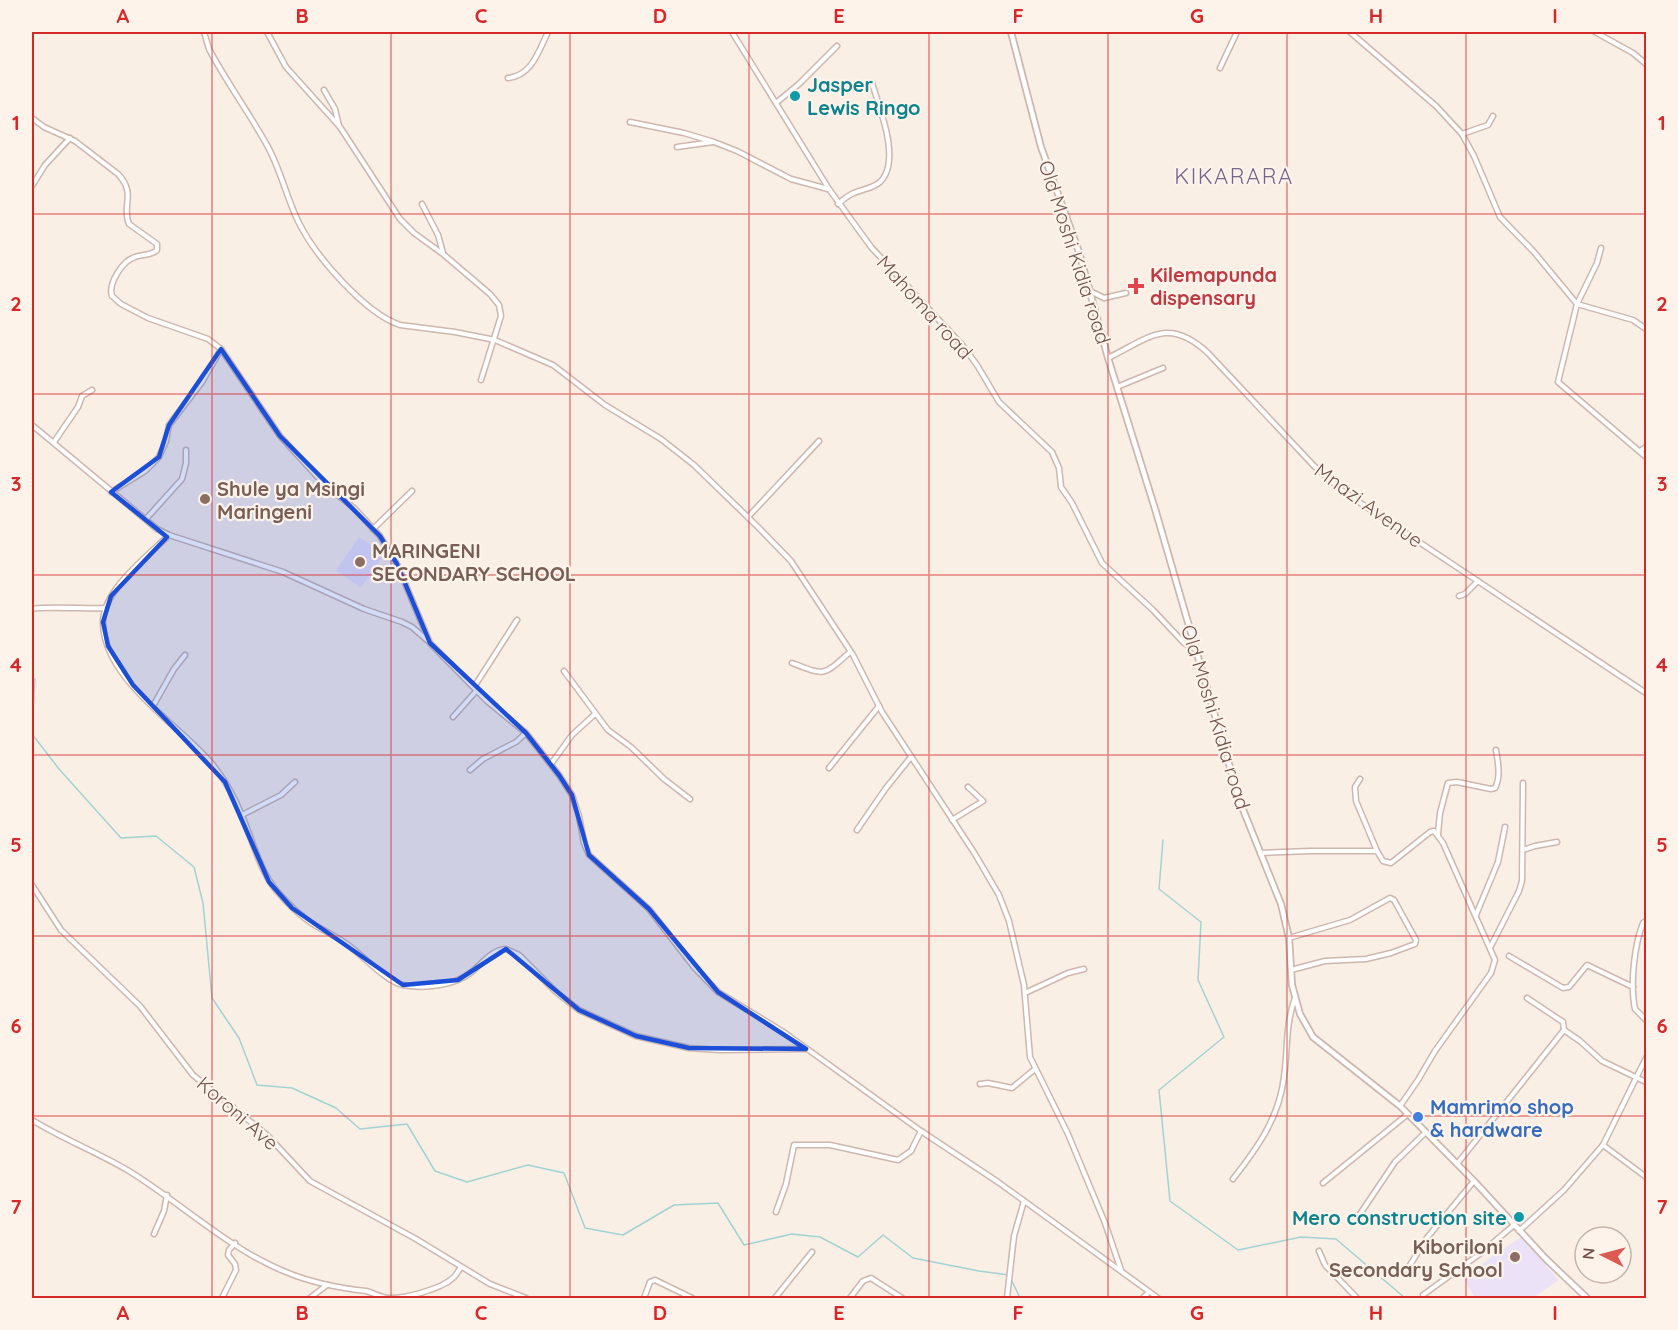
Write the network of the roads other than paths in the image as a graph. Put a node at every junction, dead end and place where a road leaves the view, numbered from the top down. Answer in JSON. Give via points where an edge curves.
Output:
{"nodes":[{"id":1,"x":204,"y":32,"type":"edge"},
{"id":2,"x":267,"y":32,"type":"edge"},
{"id":3,"x":548,"y":32,"type":"edge"},
{"id":4,"x":732,"y":32,"type":"edge"},
{"id":5,"x":1011,"y":32,"type":"edge"},
{"id":6,"x":1237,"y":32,"type":"edge"},
{"id":7,"x":1350,"y":32,"type":"edge"},
{"id":8,"x":1595,"y":32,"type":"edge"},
{"id":9,"x":837,"y":46,"type":"dead end"},
{"id":10,"x":1647,"y":64,"type":"edge"},
{"id":11,"x":1220,"y":68,"type":"dead end"},
{"id":12,"x":508,"y":78,"type":"dead end"},
{"id":13,"x":872,"y":83,"type":"dead end"},
{"id":14,"x":324,"y":90,"type":"dead end"},
{"id":15,"x":776,"y":103,"type":"junction"},
{"id":16,"x":1493,"y":116,"type":"dead end"},
{"id":17,"x":32,"y":118,"type":"edge"},
{"id":18,"x":630,"y":122,"type":"dead end"},
{"id":19,"x":340,"y":127,"type":"junction"},
{"id":20,"x":1462,"y":134,"type":"junction"},
{"id":21,"x":70,"y":138,"type":"junction"},
{"id":22,"x":714,"y":142,"type":"junction"},
{"id":23,"x":677,"y":147,"type":"dead end"},
{"id":24,"x":32,"y":186,"type":"edge"},
{"id":25,"x":829,"y":189,"type":"junction"},
{"id":26,"x":422,"y":204,"type":"dead end"},
{"id":27,"x":838,"y":204,"type":"junction"},
{"id":28,"x":1601,"y":248,"type":"dead end"},
{"id":29,"x":443,"y":254,"type":"junction"},
{"id":30,"x":1089,"y":290,"type":"junction"},
{"id":31,"x":1126,"y":293,"type":"dead end"},
{"id":32,"x":1577,"y":304,"type":"junction"},
{"id":33,"x":1646,"y":329,"type":"edge"},
{"id":34,"x":495,"y":340,"type":"junction"},
{"id":35,"x":221,"y":349,"type":"junction"},
{"id":36,"x":1108,"y":358,"type":"junction"},
{"id":37,"x":1163,"y":368,"type":"dead end"},
{"id":38,"x":481,"y":380,"type":"dead end"},
{"id":39,"x":1117,"y":387,"type":"junction"},
{"id":40,"x":92,"y":390,"type":"dead end"},
{"id":41,"x":32,"y":425,"type":"edge"},
{"id":42,"x":819,"y":441,"type":"dead end"},
{"id":43,"x":54,"y":442,"type":"junction"},
{"id":44,"x":1647,"y":447,"type":"edge"},
{"id":45,"x":186,"y":450,"type":"dead end"},
{"id":46,"x":1641,"y":451,"type":"junction"},
{"id":47,"x":1647,"y":457,"type":"edge"},
{"id":48,"x":412,"y":491,"type":"dead end"},
{"id":49,"x":111,"y":492,"type":"junction"},
{"id":50,"x":748,"y":518,"type":"junction"},
{"id":51,"x":146,"y":519,"type":"junction"},
{"id":52,"x":373,"y":529,"type":"junction"},
{"id":53,"x":169,"y":535,"type":"junction"},
{"id":54,"x":1478,"y":581,"type":"junction"},
{"id":55,"x":1459,"y":596,"type":"dead end"},
{"id":56,"x":32,"y":609,"type":"edge"},
{"id":57,"x":105,"y":609,"type":"junction"},
{"id":58,"x":517,"y":620,"type":"dead end"},
{"id":59,"x":430,"y":643,"type":"junction"},
{"id":60,"x":1195,"y":649,"type":"junction"},
{"id":61,"x":850,"y":652,"type":"junction"},
{"id":62,"x":185,"y":655,"type":"dead end"},
{"id":63,"x":792,"y":663,"type":"dead end"},
{"id":64,"x":564,"y":671,"type":"dead end"},
{"id":65,"x":476,"y":688,"type":"junction"},
{"id":66,"x":1647,"y":693,"type":"edge"},
{"id":67,"x":153,"y":706,"type":"junction"},
{"id":68,"x":879,"y":706,"type":"junction"},
{"id":69,"x":595,"y":714,"type":"junction"},
{"id":70,"x":453,"y":717,"type":"dead end"},
{"id":71,"x":526,"y":733,"type":"junction"},
{"id":72,"x":1496,"y":750,"type":"dead end"},
{"id":73,"x":910,"y":757,"type":"junction"},
{"id":74,"x":550,"y":765,"type":"junction"},
{"id":75,"x":829,"y":768,"type":"dead end"},
{"id":76,"x":470,"y":770,"type":"dead end"},
{"id":77,"x":1360,"y":779,"type":"dead end"},
{"id":78,"x":295,"y":783,"type":"dead end"},
{"id":79,"x":1523,"y":783,"type":"dead end"},
{"id":80,"x":968,"y":787,"type":"dead end"},
{"id":81,"x":690,"y":799,"type":"dead end"},
{"id":82,"x":242,"y":815,"type":"junction"},
{"id":83,"x":952,"y":820,"type":"junction"},
{"id":84,"x":1505,"y":827,"type":"dead end"},
{"id":85,"x":857,"y":830,"type":"dead end"},
{"id":86,"x":1438,"y":835,"type":"junction"},
{"id":87,"x":1557,"y":842,"type":"dead end"},
{"id":88,"x":1523,"y":850,"type":"junction"},
{"id":89,"x":1377,"y":851,"type":"junction"},
{"id":90,"x":1260,"y":853,"type":"junction"},
{"id":91,"x":32,"y":885,"type":"edge"},
{"id":92,"x":1476,"y":915,"type":"junction"},
{"id":93,"x":1647,"y":921,"type":"edge"},
{"id":94,"x":1289,"y":938,"type":"junction"},
{"id":95,"x":1490,"y":947,"type":"junction"},
{"id":96,"x":1509,"y":956,"type":"dead end"},
{"id":97,"x":1084,"y":969,"type":"dead end"},
{"id":98,"x":1291,"y":970,"type":"junction"},
{"id":99,"x":1633,"y":987,"type":"junction"},
{"id":100,"x":1025,"y":993,"type":"junction"},
{"id":101,"x":1295,"y":998,"type":"junction"},
{"id":102,"x":1527,"y":998,"type":"dead end"},
{"id":103,"x":1647,"y":1020,"type":"edge"},
{"id":104,"x":1564,"y":1030,"type":"junction"},
{"id":105,"x":806,"y":1049,"type":"junction"},
{"id":106,"x":1647,"y":1058,"type":"edge"},
{"id":107,"x":1035,"y":1070,"type":"junction"},
{"id":108,"x":1638,"y":1078,"type":"junction"},
{"id":109,"x":1647,"y":1082,"type":"edge"},
{"id":110,"x":980,"y":1083,"type":"dead end"},
{"id":111,"x":1400,"y":1106,"type":"junction"},
{"id":112,"x":1408,"y":1114,"type":"junction"},
{"id":113,"x":32,"y":1120,"type":"edge"},
{"id":114,"x":921,"y":1131,"type":"junction"},
{"id":115,"x":1426,"y":1132,"type":"junction"},
{"id":116,"x":1603,"y":1145,"type":"junction"},
{"id":117,"x":1457,"y":1164,"type":"junction"},
{"id":118,"x":1647,"y":1177,"type":"edge"},
{"id":119,"x":1233,"y":1179,"type":"dead end"},
{"id":120,"x":1474,"y":1181,"type":"junction"},
{"id":121,"x":1323,"y":1183,"type":"dead end"},
{"id":122,"x":167,"y":1195,"type":"junction"},
{"id":123,"x":1024,"y":1201,"type":"junction"},
{"id":124,"x":776,"y":1212,"type":"dead end"},
{"id":125,"x":1358,"y":1217,"type":"dead end"},
{"id":126,"x":1514,"y":1225,"type":"junction"},
{"id":127,"x":1519,"y":1231,"type":"junction"},
{"id":128,"x":154,"y":1234,"type":"dead end"},
{"id":129,"x":235,"y":1244,"type":"junction"},
{"id":130,"x":1319,"y":1251,"type":"dead end"},
{"id":131,"x":812,"y":1252,"type":"dead end"},
{"id":132,"x":461,"y":1267,"type":"junction"},
{"id":133,"x":1407,"y":1270,"type":"dead end"},
{"id":134,"x":1122,"y":1271,"type":"junction"},
{"id":135,"x":327,"y":1285,"type":"junction"},
{"id":136,"x":1149,"y":1292,"type":"junction"},
{"id":137,"x":1424,"y":1295,"type":"dead end"},
{"id":138,"x":517,"y":1297,"type":"edge"},
{"id":139,"x":222,"y":1299,"type":"edge"},
{"id":140,"x":310,"y":1299,"type":"edge"},
{"id":141,"x":526,"y":1299,"type":"edge"},
{"id":142,"x":644,"y":1299,"type":"edge"},
{"id":143,"x":692,"y":1299,"type":"edge"},
{"id":144,"x":775,"y":1299,"type":"edge"},
{"id":145,"x":849,"y":1299,"type":"edge"},
{"id":146,"x":902,"y":1299,"type":"edge"},
{"id":147,"x":1007,"y":1299,"type":"edge"},
{"id":148,"x":1143,"y":1299,"type":"edge"},
{"id":149,"x":1158,"y":1299,"type":"edge"},
{"id":150,"x":1357,"y":1299,"type":"edge"},
{"id":151,"x":1587,"y":1299,"type":"edge"}],
"edges":[{"from":1,"to":34,"type":"street","via":[[208,49],[275,161],[306,236],[328,266],[392,323]]},
{"from":2,"to":19,"type":"street","via":[[286,66]]},
{"from":3,"to":12,"type":"street","via":[[528,69]]},
{"from":4,"to":15,"type":"street","name":"Mahoma road"},
{"from":5,"to":30,"type":"street","name":"Old Moshi Kidia road","via":[[1041,147]]},
{"from":6,"to":11,"type":"street"},
{"from":7,"to":20,"type":"street","via":[[1436,106]]},
{"from":8,"to":10,"type":"street"},
{"from":9,"to":15,"type":"street"},
{"from":13,"to":27,"type":"street","via":[[887,135],[888,166],[878,183]]},
{"from":14,"to":19,"type":"street"},
{"from":15,"to":25,"type":"street","name":"Mahoma road"},
{"from":16,"to":20,"type":"street","via":[[1488,125]]},
{"from":17,"to":21,"type":"street","via":[[44,128]]},
{"from":18,"to":22,"type":"street"},
{"from":19,"to":29,"type":"street","via":[[400,219]]},
{"from":20,"to":32,"type":"street","via":[[1500,217]]},
{"from":21,"to":24,"type":"street","via":[[50,158]]},
{"from":21,"to":35,"type":"street","via":[[123,178],[129,198],[129,224],[158,247],[154,253],[128,261],[111,286],[112,296],[148,318],[208,339]]},
{"from":22,"to":23,"type":"street"},
{"from":22,"to":25,"type":"street","via":[[791,179]]},
{"from":25,"to":27,"type":"street","name":"Mahoma road"},
{"from":26,"to":29,"type":"street","via":[[438,234]]},
{"from":27,"to":60,"type":"street","name":"Mahoma road","via":[[889,268],[963,346],[999,402],[1053,452],[1061,487],[1102,563],[1184,643]]},
{"from":28,"to":32,"type":"street","via":[[1598,263]]},
{"from":29,"to":34,"type":"street","via":[[499,305]]},
{"from":30,"to":31,"type":"street","via":[[1104,298]]},
{"from":30,"to":36,"type":"street","name":"Old Moshi Kidia road"},
{"from":32,"to":33,"type":"street","via":[[1633,320]]},
{"from":32,"to":46,"type":"street","via":[[1558,382]]},
{"from":34,"to":38,"type":"street"},
{"from":34,"to":50,"type":"street","via":[[553,365],[621,416],[661,439]]},
{"from":35,"to":49,"type":"street","via":[[169,425],[159,457],[145,471]]},
{"from":35,"to":52,"type":"street","via":[[280,436]]},
{"from":36,"to":39,"type":"street","name":"Old Moshi Kidia road"},
{"from":36,"to":54,"type":"street","name":"Mnazi Avenue","via":[[1166,332],[1190,339],[1344,492]]},
{"from":37,"to":39,"type":"street"},
{"from":39,"to":60,"type":"street","name":"Old Moshi Kidia road"},
{"from":40,"to":43,"type":"street","via":[[82,396]]},
{"from":41,"to":43,"type":"street"},
{"from":42,"to":50,"type":"street"},
{"from":43,"to":49,"type":"street"},
{"from":44,"to":46,"type":"street"},
{"from":45,"to":51,"type":"street","via":[[182,479]]},
{"from":46,"to":47,"type":"street"},
{"from":48,"to":52,"type":"street"},
{"from":49,"to":51,"type":"street"},
{"from":50,"to":61,"type":"street","via":[[791,561]]},
{"from":51,"to":53,"type":"street"},
{"from":52,"to":59,"type":"street","via":[[397,564]]},
{"from":53,"to":57,"type":"street","via":[[119,585]]},
{"from":53,"to":59,"type":"street","via":[[284,572],[402,622]]},
{"from":54,"to":55,"type":"street"},
{"from":54,"to":66,"type":"street","name":"Mnazi Avenue"},
{"from":56,"to":57,"type":"street"},
{"from":57,"to":67,"type":"street","via":[[104,633],[114,660]]},
{"from":58,"to":65,"type":"street"},
{"from":59,"to":65,"type":"street"},
{"from":60,"to":90,"type":"street","name":"Old Moshi Kidia road","via":[[1240,802]]},
{"from":61,"to":63,"type":"street","via":[[825,673]]},
{"from":61,"to":68,"type":"street"},
{"from":62,"to":67,"type":"street"},
{"from":64,"to":69,"type":"street"},
{"from":65,"to":70,"type":"street"},
{"from":65,"to":71,"type":"street"},
{"from":67,"to":82,"type":"street","via":[[214,766]]},
{"from":68,"to":73,"type":"street"},
{"from":68,"to":75,"type":"street"},
{"from":69,"to":74,"type":"street","via":[[572,735]]},
{"from":69,"to":81,"type":"street","via":[[608,730]]},
{"from":71,"to":74,"type":"street"},
{"from":71,"to":76,"type":"street"},
{"from":72,"to":86,"type":"street","via":[[1498,785],[1491,789],[1448,783]]},
{"from":73,"to":83,"type":"street"},
{"from":73,"to":85,"type":"street"},
{"from":74,"to":105,"type":"street","via":[[572,795],[590,855],[649,909],[694,968],[718,992]]},
{"from":77,"to":89,"type":"street","via":[[1355,788],[1356,801]]},
{"from":78,"to":82,"type":"street"},
{"from":79,"to":88,"type":"street"},
{"from":80,"to":83,"type":"street","via":[[983,801]]},
{"from":82,"to":105,"type":"street","via":[[269,882],[292,908],[398,983],[448,983],[467,975],[493,953],[506,949],[519,955],[579,1010],[636,1036],[689,1048]]},
{"from":83,"to":100,"type":"street","via":[[999,895]]},
{"from":84,"to":92,"type":"street","via":[[1498,862]]},
{"from":86,"to":89,"type":"street","via":[[1430,832],[1391,863],[1383,861]]},
{"from":86,"to":92,"type":"street"},
{"from":87,"to":88,"type":"street"},
{"from":88,"to":95,"type":"street","via":[[1519,891]]},
{"from":89,"to":90,"type":"street"},
{"from":90,"to":94,"type":"street","name":"Old Moshi Kidia road","via":[[1281,904]]},
{"from":91,"to":132,"type":"street","name":"Koroni Ave","via":[[65,934],[140,1006],[193,1075],[267,1135],[303,1175]]},
{"from":92,"to":95,"type":"street"},
{"from":93,"to":99,"type":"street","via":[[1639,939]]},
{"from":94,"to":98,"type":"street","name":"Old Moshi Kidia road"},
{"from":94,"to":98,"type":"street","via":[[1345,922],[1390,898],[1416,940],[1415,944],[1391,954],[1325,961]]},
{"from":95,"to":111,"type":"street","via":[[1495,960],[1491,973]]},
{"from":96,"to":99,"type":"street","via":[[1563,988],[1569,987],[1587,965]]},
{"from":97,"to":100,"type":"street"},
{"from":98,"to":101,"type":"street","name":"Old Moshi Kidia road"},
{"from":99,"to":103,"type":"street","via":[[1635,1010]]},
{"from":100,"to":107,"type":"street","via":[[1029,1049]]},
{"from":101,"to":111,"type":"street","name":"Old Moshi Kidia road","via":[[1313,1037]]},
{"from":101,"to":119,"type":"street","via":[[1288,1019],[1283,1087],[1270,1125],[1260,1145]]},
{"from":102,"to":104,"type":"street","via":[[1563,1022]]},
{"from":104,"to":108,"type":"street","via":[[1602,1060]]},
{"from":104,"to":117,"type":"street"},
{"from":105,"to":114,"type":"street"},
{"from":106,"to":108,"type":"street"},
{"from":107,"to":110,"type":"street","via":[[1012,1088]]},
{"from":107,"to":134,"type":"street","via":[[1068,1134]]},
{"from":108,"to":109,"type":"street"},
{"from":108,"to":116,"type":"street"},
{"from":111,"to":112,"type":"street","name":"Old Moshi Kidia road"},
{"from":112,"to":115,"type":"street","name":"Old Moshi Kidia road"},
{"from":112,"to":121,"type":"street"},
{"from":113,"to":122,"type":"street"},
{"from":114,"to":123,"type":"street"},
{"from":114,"to":124,"type":"street","via":[[911,1151],[898,1160],[830,1145],[794,1145]]},
{"from":115,"to":117,"type":"street","name":"Old Moshi Kidia road"},
{"from":115,"to":125,"type":"street","via":[[1395,1162]]},
{"from":116,"to":118,"type":"street"},
{"from":116,"to":127,"type":"street","via":[[1564,1190]]},
{"from":117,"to":120,"type":"street","name":"Old Moshi Kidia road"},
{"from":120,"to":126,"type":"street","name":"Old Moshi Kidia road"},
{"from":120,"to":133,"type":"street","via":[[1426,1239]]},
{"from":122,"to":128,"type":"street"},
{"from":122,"to":129,"type":"street"},
{"from":123,"to":134,"type":"street"},
{"from":123,"to":147,"type":"street","via":[[1014,1236]]},
{"from":126,"to":127,"type":"street","name":"Old Moshi Kidia road"},
{"from":126,"to":137,"type":"street"},
{"from":127,"to":151,"type":"street","name":"Old Moshi Kidia road"},
{"from":129,"to":135,"type":"street","via":[[288,1273]]},
{"from":129,"to":139,"type":"street","via":[[228,1255],[236,1270]]},
{"from":130,"to":150,"type":"street","via":[[1325,1265]]},
{"from":131,"to":144,"type":"street"},
{"from":132,"to":135,"type":"street","via":[[453,1279],[443,1284],[396,1298]]},
{"from":132,"to":138,"type":"street","name":"Koroni Ave"},
{"from":134,"to":136,"type":"street"},
{"from":135,"to":140,"type":"street"},
{"from":136,"to":148,"type":"street"},
{"from":136,"to":149,"type":"street"},
{"from":138,"to":141,"type":"street","name":"Koroni Ave"},
{"from":142,"to":143,"type":"street","via":[[650,1282],[655,1280]]},
{"from":145,"to":146,"type":"street","via":[[868,1278]]}]}
